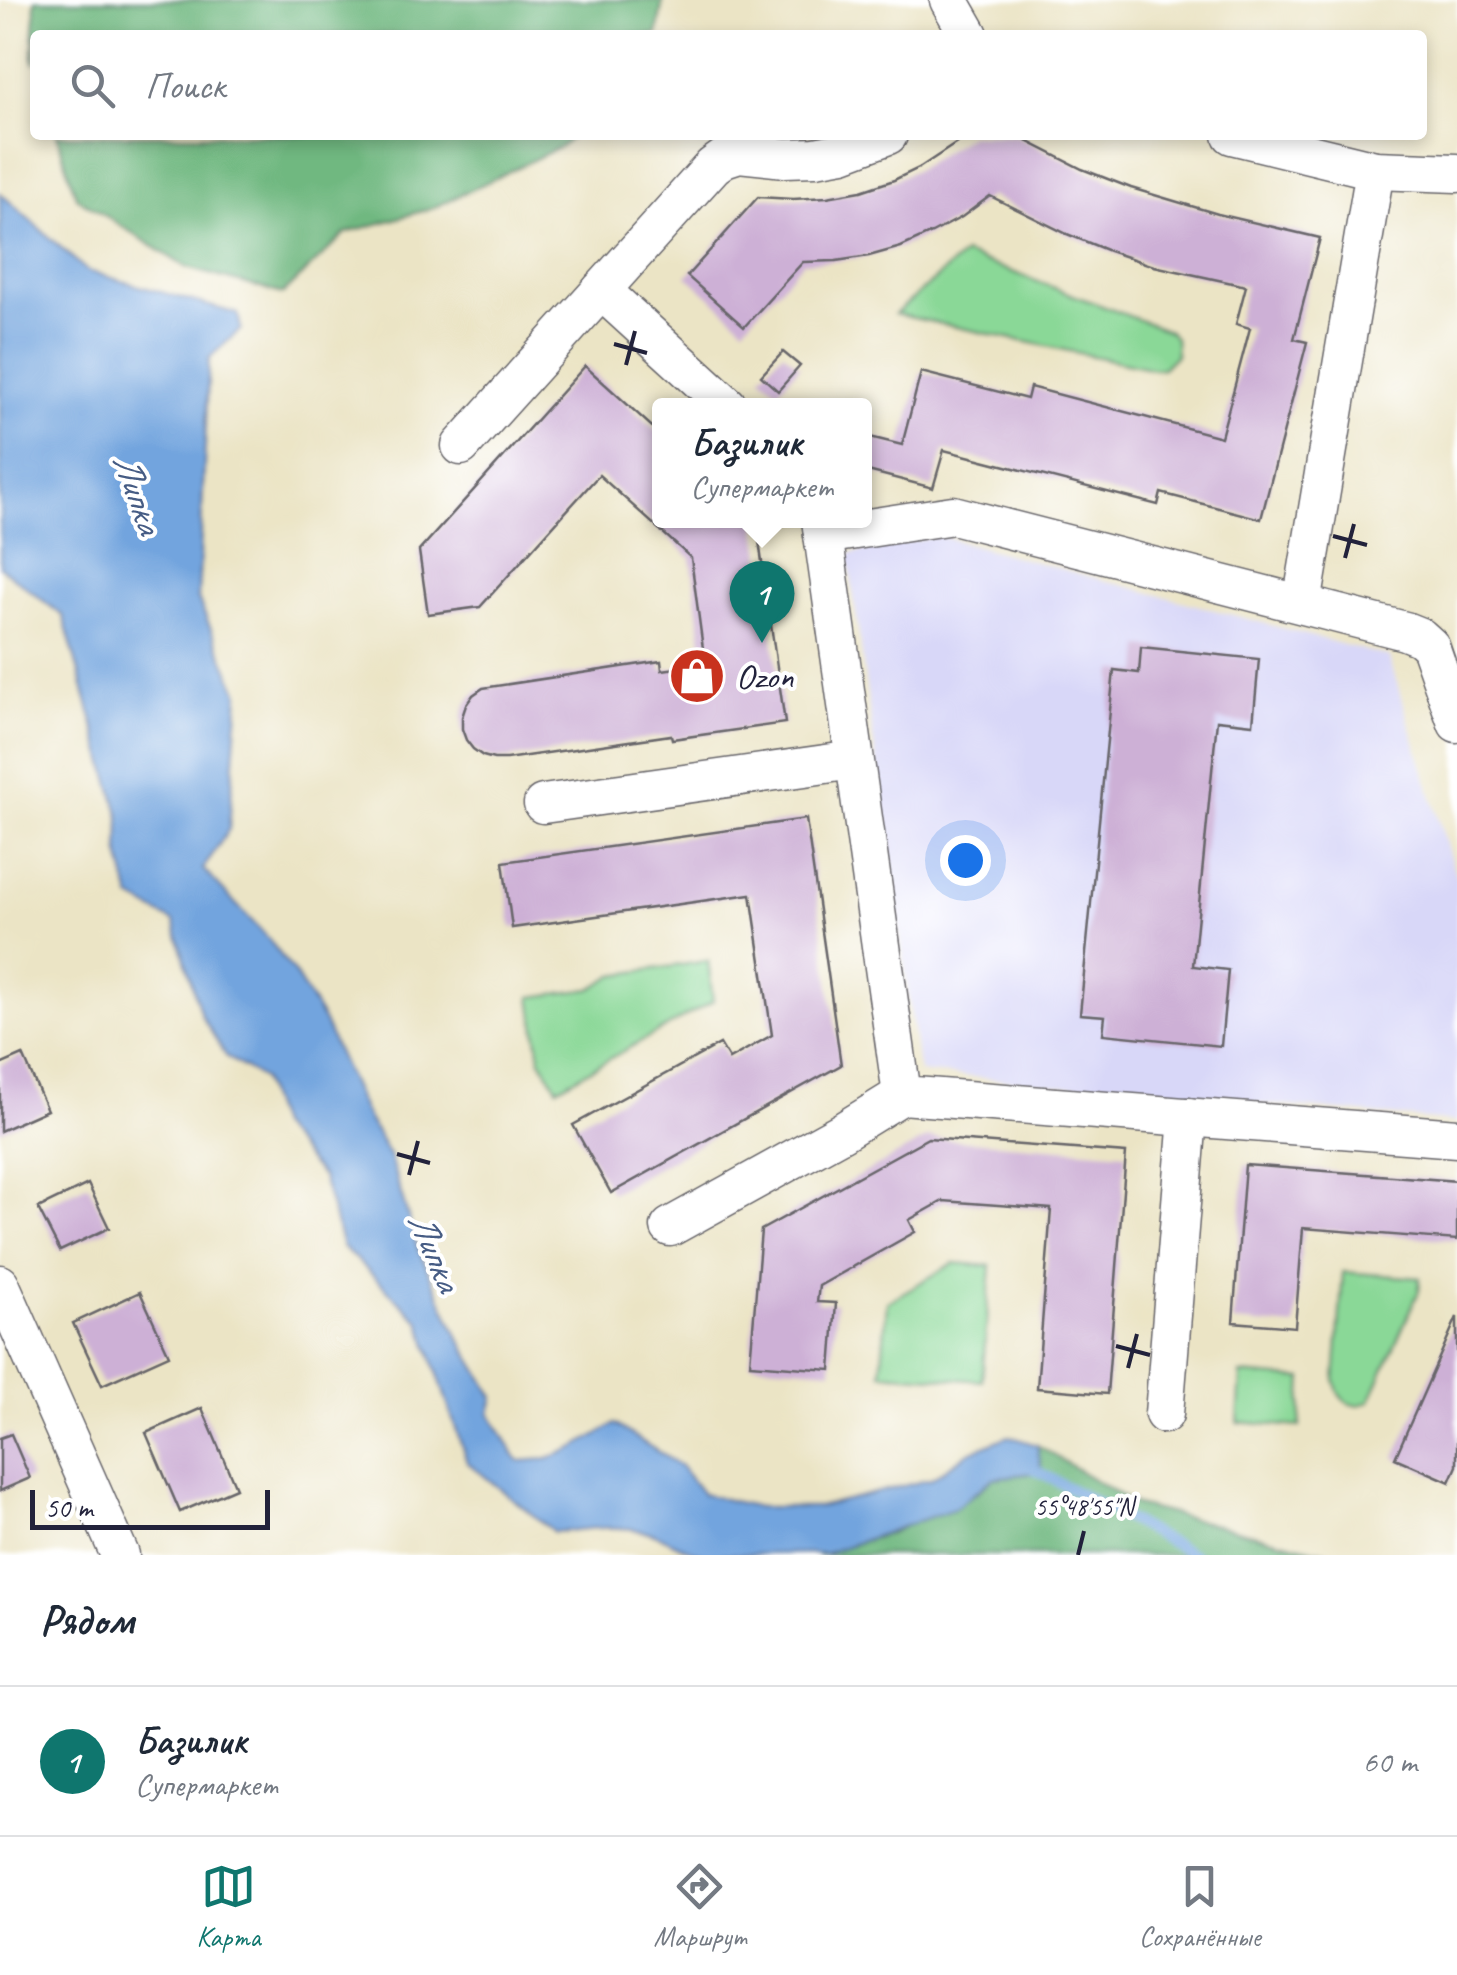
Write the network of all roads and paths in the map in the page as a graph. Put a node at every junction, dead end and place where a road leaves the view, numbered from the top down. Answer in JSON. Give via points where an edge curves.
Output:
{"nodes":[{"id":1,"x":949,"y":0,"type":"edge"},
{"id":2,"x":966,"y":30,"type":"edge"},
{"id":3,"x":875,"y":140,"type":"edge"},
{"id":4,"x":1253,"y":140,"type":"edge"},
{"id":5,"x":1376,"y":170,"type":"junction"},
{"id":6,"x":1457,"y":173,"type":"edge"},
{"id":7,"x":600,"y":290,"type":"junction"},
{"id":8,"x":719,"y":398,"type":"edge"},
{"id":9,"x":461,"y":446,"type":"dead end"},
{"id":10,"x":872,"y":523,"type":"edge"},
{"id":11,"x":822,"y":528,"type":"edge"},
{"id":12,"x":1302,"y":604,"type":"junction"},
{"id":13,"x":1457,"y":723,"type":"edge"},
{"id":14,"x":854,"y":760,"type":"junction"},
{"id":15,"x":543,"y":804,"type":"dead end"},
{"id":16,"x":902,"y":1094,"type":"junction"},
{"id":17,"x":1188,"y":1117,"type":"junction"},
{"id":18,"x":1457,"y":1138,"type":"edge"},
{"id":19,"x":670,"y":1227,"type":"dead end"},
{"id":20,"x":0,"y":1284,"type":"edge"},
{"id":21,"x":1164,"y":1414,"type":"dead end"},
{"id":22,"x":120,"y":1555,"type":"edge"}],
"edges":[{"from":1,"to":2,"type":"street"},
{"from":3,"to":7,"type":"street","via":[[814,157],[724,158]]},
{"from":4,"to":5,"type":"street"},
{"from":5,"to":6,"type":"street"},
{"from":5,"to":12,"type":"street"},
{"from":7,"to":8,"type":"street"},
{"from":7,"to":9,"type":"street"},
{"from":10,"to":12,"type":"street","via":[[953,515]]},
{"from":11,"to":14,"type":"street"},
{"from":12,"to":13,"type":"street","via":[[1420,637],[1436,659]]},
{"from":14,"to":15,"type":"street"},
{"from":14,"to":16,"type":"street"},
{"from":16,"to":17,"type":"street"},
{"from":16,"to":19,"type":"street"},
{"from":17,"to":18,"type":"street"},
{"from":17,"to":21,"type":"street"},
{"from":20,"to":22,"type":"street"}]}
